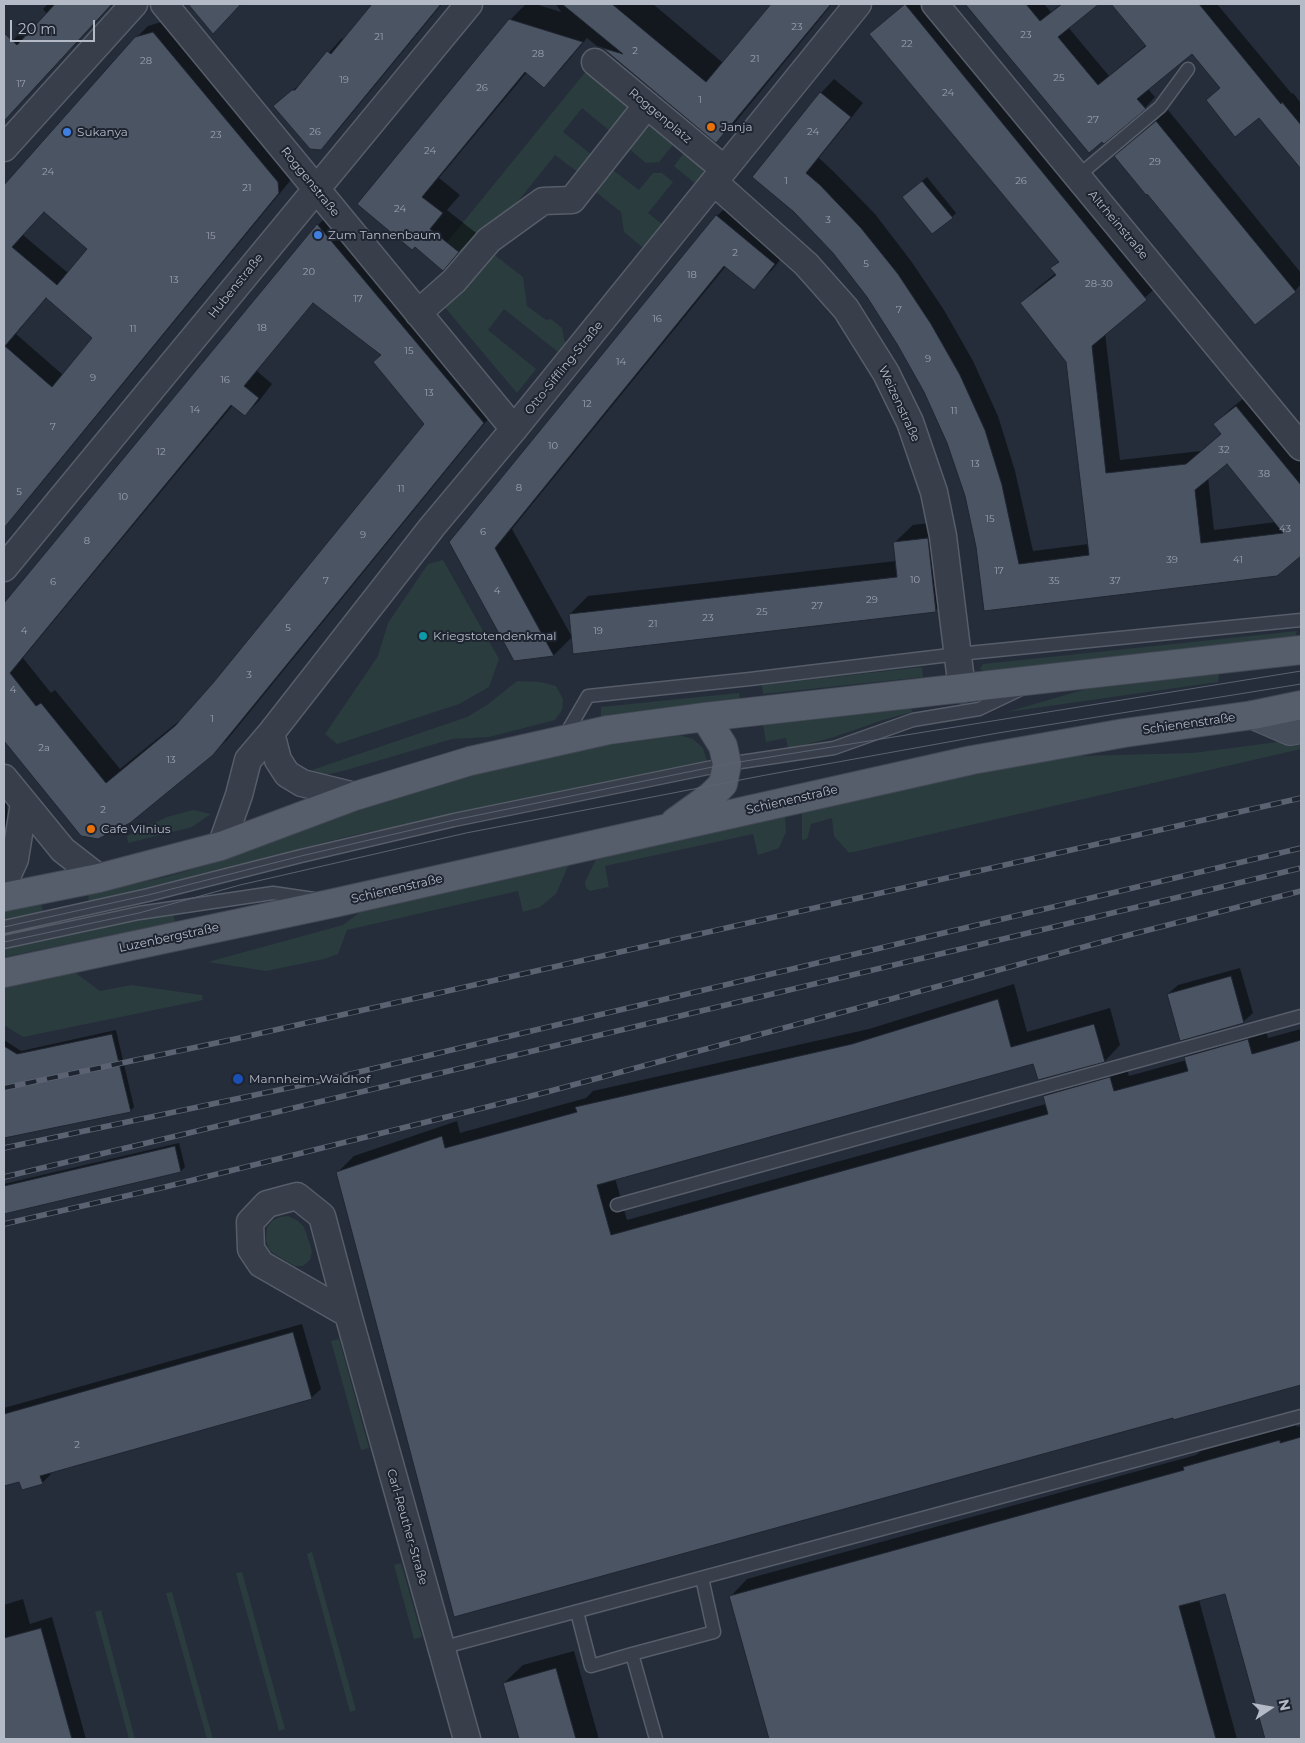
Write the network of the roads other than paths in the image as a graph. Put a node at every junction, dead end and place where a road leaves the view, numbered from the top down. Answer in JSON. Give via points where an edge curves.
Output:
{"nodes":[{"id":1,"x":134,"y":4,"type":"edge"},
{"id":2,"x":164,"y":4,"type":"edge"},
{"id":3,"x":468,"y":4,"type":"edge"},
{"id":4,"x":858,"y":4,"type":"edge"},
{"id":5,"x":935,"y":4,"type":"edge"},
{"id":6,"x":595,"y":62,"type":"dead end"},
{"id":7,"x":1188,"y":69,"type":"dead end"},
{"id":8,"x":647,"y":105,"type":"junction"},
{"id":9,"x":4,"y":148,"type":"edge"},
{"id":10,"x":719,"y":175,"type":"junction"},
{"id":11,"x":1078,"y":176,"type":"junction"},
{"id":12,"x":316,"y":189,"type":"junction"},
{"id":13,"x":418,"y":313,"type":"junction"},
{"id":14,"x":514,"y":429,"type":"junction"},
{"id":15,"x":1301,"y":447,"type":"edge"},
{"id":16,"x":4,"y":568,"type":"edge"},
{"id":17,"x":1301,"y":620,"type":"edge"},
{"id":18,"x":1301,"y":650,"type":"edge"},
{"id":19,"x":958,"y":654,"type":"junction"},
{"id":20,"x":1042,"y":679,"type":"junction"},
{"id":21,"x":962,"y":689,"type":"junction"},
{"id":22,"x":1301,"y":705,"type":"edge"},
{"id":23,"x":1253,"y":715,"type":"junction"},
{"id":24,"x":705,"y":717,"type":"junction"},
{"id":25,"x":1301,"y":729,"type":"edge"},
{"id":26,"x":271,"y":733,"type":"junction"},
{"id":27,"x":563,"y":739,"type":"junction"},
{"id":28,"x":727,"y":764,"type":"junction"},
{"id":29,"x":4,"y":778,"type":"edge"},
{"id":30,"x":355,"y":796,"type":"junction"},
{"id":31,"x":24,"y":803,"type":"junction"},
{"id":32,"x":668,"y":828,"type":"junction"},
{"id":33,"x":221,"y":846,"type":"junction"},
{"id":34,"x":99,"y":878,"type":"junction"},
{"id":35,"x":4,"y":883,"type":"edge"},
{"id":36,"x":4,"y":897,"type":"edge"},
{"id":37,"x":334,"y":903,"type":"junction"},
{"id":38,"x":4,"y":927,"type":"edge"},
{"id":39,"x":4,"y":942,"type":"edge"},
{"id":40,"x":4,"y":973,"type":"edge"},
{"id":41,"x":1301,"y":1016,"type":"edge"},
{"id":42,"x":617,"y":1205,"type":"dead end"},
{"id":43,"x":348,"y":1314,"type":"junction"},
{"id":44,"x":1301,"y":1416,"type":"edge"},
{"id":45,"x":702,"y":1578,"type":"junction"},
{"id":46,"x":577,"y":1612,"type":"junction"},
{"id":47,"x":441,"y":1648,"type":"junction"},
{"id":48,"x":632,"y":1654,"type":"junction"},
{"id":49,"x":467,"y":1739,"type":"edge"},
{"id":50,"x":656,"y":1739,"type":"edge"}],
"edges":[{"from":1,"to":9,"type":"street"},
{"from":2,"to":12,"type":"street","name":"Roggenstraße"},
{"from":3,"to":12,"type":"street","name":"Hubenstraße"},
{"from":4,"to":10,"type":"street","name":"Otto-Siffling-Straße"},
{"from":5,"to":11,"type":"street","name":"Altrheinstraße"},
{"from":6,"to":8,"type":"street","name":"Roggenplatz"},
{"from":7,"to":11,"type":"lane","via":[[1160,107]]},
{"from":8,"to":10,"type":"street","name":"Roggenplatz"},
{"from":8,"to":13,"type":"street","via":[[572,200],[543,201],[488,240],[454,281]]},
{"from":10,"to":14,"type":"street","name":"Otto-Siffling-Straße"},
{"from":10,"to":19,"type":"street","name":"Weizenstraße","via":[[846,309],[886,373],[910,422],[934,492]]},
{"from":11,"to":15,"type":"street","name":"Altrheinstraße"},
{"from":12,"to":13,"type":"street","name":"Roggenstraße"},
{"from":12,"to":16,"type":"street","name":"Hubenstraße"},
{"from":13,"to":14,"type":"street","name":"Roggenstraße"},
{"from":14,"to":26,"type":"street","name":"Otto-Siffling-Straße","via":[[432,527]]},
{"from":17,"to":19,"type":"lane"},
{"from":18,"to":20,"type":"main road"},
{"from":19,"to":21,"type":"street","name":"Weizenstraße"},
{"from":19,"to":27,"type":"lane","via":[[588,696]]},
{"from":20,"to":21,"type":"main road"},
{"from":20,"to":28,"type":"lane","via":[[978,710],[913,720],[834,748]]},
{"from":21,"to":24,"type":"main road"},
{"from":22,"to":23,"type":"main road","name":"Schienenstraße"},
{"from":23,"to":25,"type":"street","via":[[1290,731]]},
{"from":23,"to":32,"type":"main road","name":"Schienenstraße","via":[[1124,733],[972,760]]},
{"from":24,"to":27,"type":"main road"},
{"from":24,"to":28,"type":"main road","via":[[723,746]]},
{"from":26,"to":30,"type":"street","via":[[278,760],[287,774],[302,783]]},
{"from":26,"to":33,"type":"street","name":"Otto-Siffling-Straße","via":[[248,760]]},
{"from":27,"to":30,"type":"main road","via":[[470,761]]},
{"from":28,"to":32,"type":"main road","via":[[723,784]]},
{"from":28,"to":38,"type":"lane","via":[[454,820]]},
{"from":29,"to":31,"type":"street"},
{"from":30,"to":33,"type":"main road"},
{"from":31,"to":34,"type":"street","via":[[63,850]]},
{"from":31,"to":35,"type":"street","via":[[15,859]]},
{"from":32,"to":37,"type":"main road","name":"Schienenstraße"},
{"from":33,"to":34,"type":"main road"},
{"from":34,"to":36,"type":"main road"},
{"from":37,"to":39,"type":"lane","via":[[273,892],[139,913]]},
{"from":37,"to":40,"type":"main road","name":"Luzenbergstraße"},
{"from":41,"to":42,"type":"lane"},
{"from":43,"to":43,"type":"street","name":"Carl-Reuther-Straße","via":[[322,1216],[297,1196],[267,1204],[250,1222],[251,1249],[261,1264]]},
{"from":43,"to":47,"type":"street","name":"Carl-Reuther-Straße"},
{"from":44,"to":45,"type":"lane"},
{"from":45,"to":46,"type":"lane"},
{"from":45,"to":48,"type":"lane","via":[[714,1632]]},
{"from":46,"to":47,"type":"lane"},
{"from":46,"to":48,"type":"lane","via":[[591,1666]]},
{"from":47,"to":49,"type":"street","name":"Carl-Reuther-Straße"},
{"from":48,"to":50,"type":"lane"}]}
